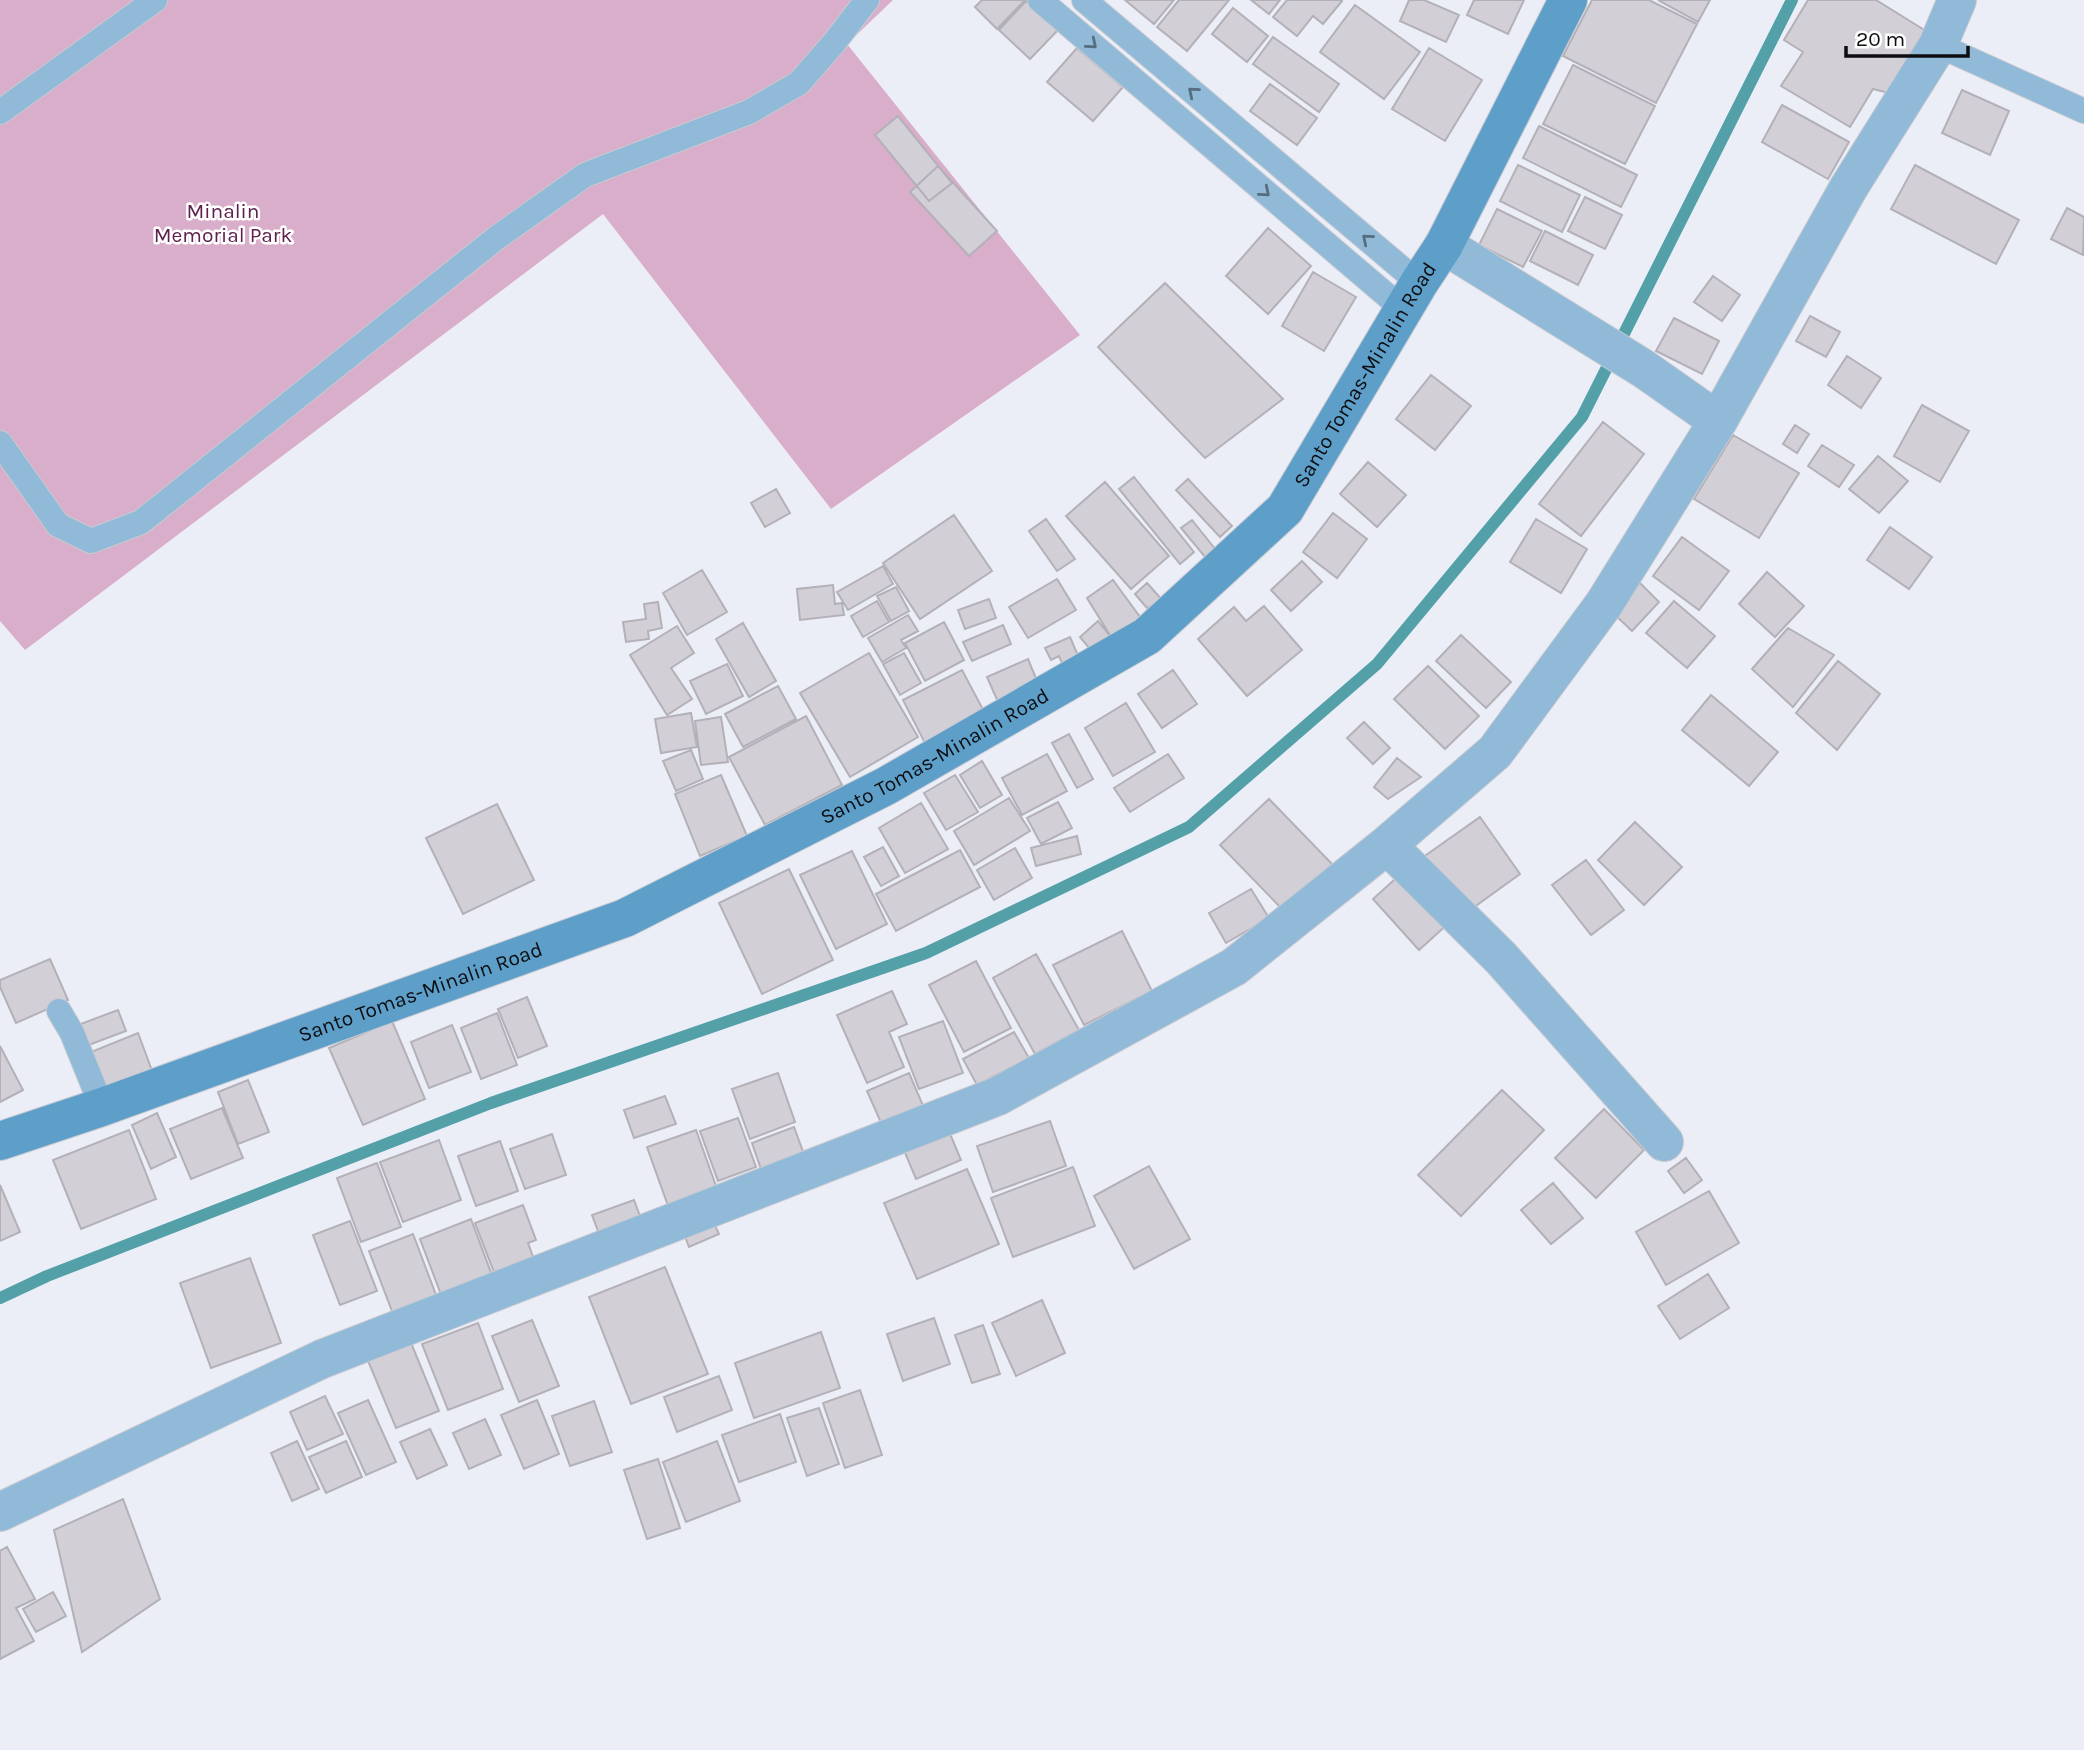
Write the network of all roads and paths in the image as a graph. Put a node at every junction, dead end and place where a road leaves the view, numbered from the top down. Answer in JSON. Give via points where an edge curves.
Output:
{"nodes":[{"id":1,"x":155,"y":0,"type":"edge"},
{"id":2,"x":867,"y":0,"type":"edge"},
{"id":3,"x":1040,"y":0,"type":"edge"},
{"id":4,"x":1084,"y":0,"type":"edge"},
{"id":5,"x":1568,"y":0,"type":"edge"},
{"id":6,"x":1957,"y":0,"type":"edge"},
{"id":7,"x":1938,"y":45,"type":"junction"},
{"id":8,"x":2084,"y":111,"type":"edge"},
{"id":9,"x":0,"y":112,"type":"edge"},
{"id":10,"x":1444,"y":245,"type":"junction"},
{"id":11,"x":1411,"y":297,"type":"junction"},
{"id":12,"x":1718,"y":421,"type":"junction"},
{"id":13,"x":0,"y":443,"type":"edge"},
{"id":14,"x":1387,"y":845,"type":"junction"},
{"id":15,"x":59,"y":1011,"type":"dead end"},
{"id":16,"x":102,"y":1107,"type":"junction"},
{"id":17,"x":0,"y":1140,"type":"edge"},
{"id":18,"x":1664,"y":1142,"type":"dead end"},
{"id":19,"x":0,"y":1512,"type":"edge"}],
"edges":[{"from":1,"to":9,"type":"lane"},
{"from":2,"to":13,"type":"lane","via":[[799,83],[749,112],[585,175],[495,239],[141,522],[91,541],[58,525]]},
{"from":3,"to":11,"type":"lane","one_way":true},
{"from":11,"to":4,"type":"lane","one_way":true},
{"from":5,"to":10,"type":"street","name":"Santo Tomas-Minalin Road"},
{"from":6,"to":7,"type":"street"},
{"from":7,"to":8,"type":"lane"},
{"from":7,"to":12,"type":"street","via":[[1849,187]]},
{"from":10,"to":11,"type":"street","name":"Santo Tomas-Minalin Road"},
{"from":10,"to":12,"type":"street","via":[[1644,369]]},
{"from":11,"to":16,"type":"street","name":"Santo Tomas-Minalin Road","via":[[1285,509],[1147,636],[886,786],[625,918]]},
{"from":12,"to":14,"type":"street","via":[[1604,604],[1495,752]]},
{"from":14,"to":18,"type":"street","via":[[1501,958]]},
{"from":14,"to":19,"type":"street","via":[[1234,967],[998,1096],[322,1359]]},
{"from":15,"to":16,"type":"lane"},
{"from":16,"to":17,"type":"street","name":"Santo Tomas-Minalin Road"}]}
